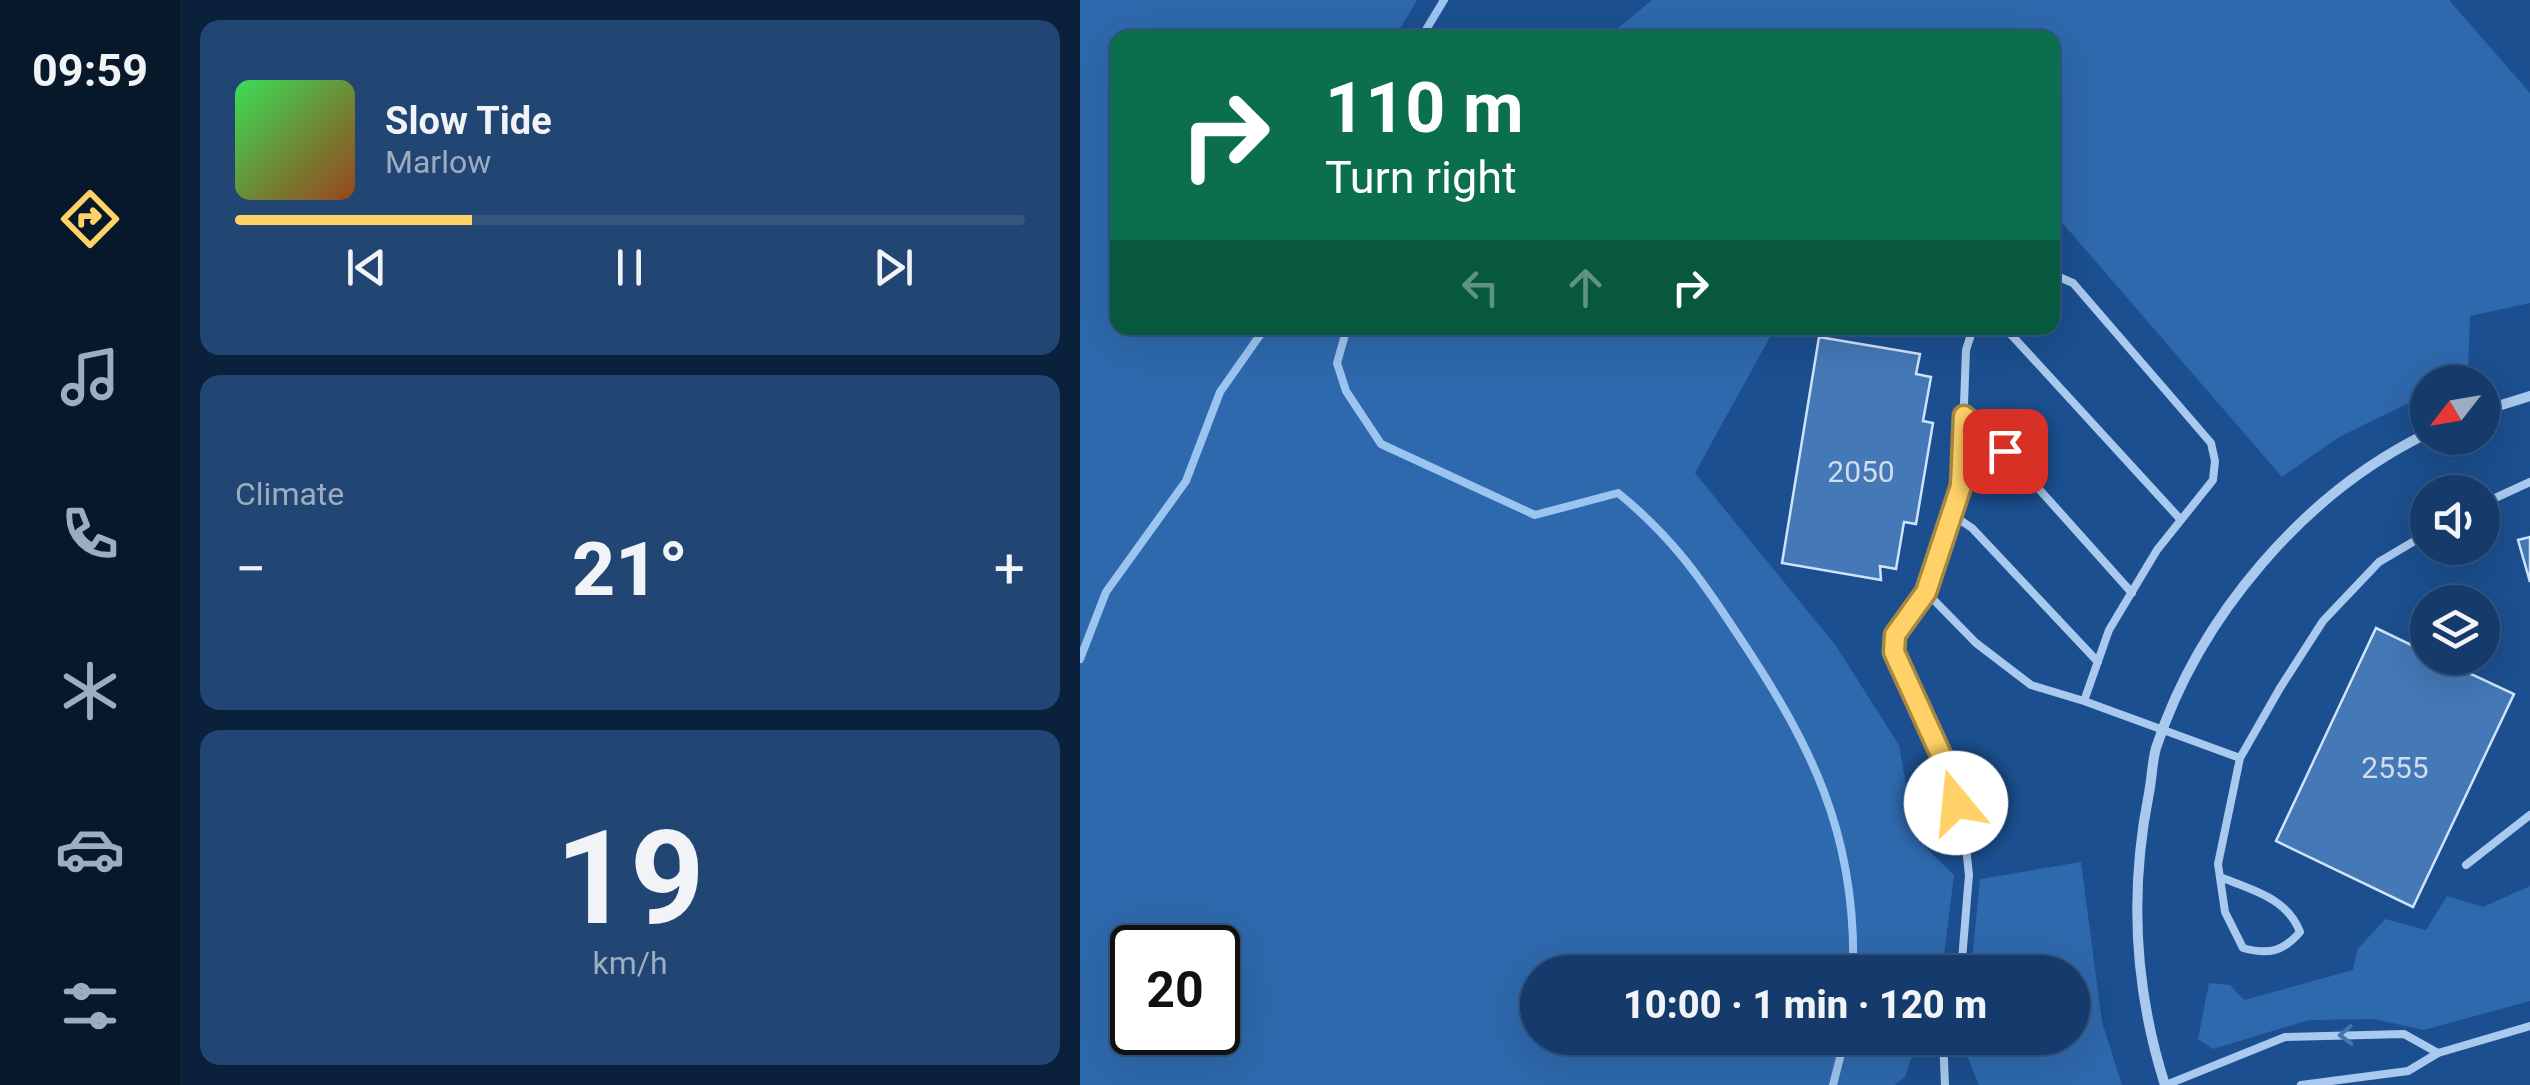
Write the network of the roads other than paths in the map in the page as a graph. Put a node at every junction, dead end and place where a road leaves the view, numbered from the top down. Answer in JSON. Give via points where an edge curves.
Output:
{"nodes":[{"id":1,"x":2060,"y":277,"type":"edge"},
{"id":2,"x":1971,"y":335,"type":"edge"},
{"id":3,"x":2011,"y":335,"type":"edge"},
{"id":4,"x":2530,"y":396,"type":"edge"},
{"id":5,"x":2500,"y":405,"type":"edge"},
{"id":6,"x":1964,"y":416,"type":"junction"},
{"id":7,"x":2410,"y":442,"type":"edge"},
{"id":8,"x":2530,"y":482,"type":"edge"},
{"id":9,"x":2500,"y":496,"type":"edge"},
{"id":10,"x":1951,"y":514,"type":"junction"},
{"id":11,"x":2182,"y":520,"type":"junction"},
{"id":12,"x":2410,"y":544,"type":"edge"},
{"id":13,"x":1926,"y":592,"type":"junction"},
{"id":14,"x":2132,"y":593,"type":"junction"},
{"id":15,"x":2098,"y":662,"type":"junction"},
{"id":16,"x":2084,"y":701,"type":"junction"},
{"id":17,"x":2164,"y":730,"type":"junction"},
{"id":18,"x":2240,"y":758,"type":"junction"},
{"id":19,"x":2530,"y":816,"type":"edge"},
{"id":20,"x":2466,"y":864,"type":"dead end"},
{"id":21,"x":2220,"y":878,"type":"junction"},
{"id":22,"x":1963,"y":955,"type":"edge"},
{"id":23,"x":2530,"y":1026,"type":"edge"},
{"id":24,"x":2438,"y":1053,"type":"junction"},
{"id":25,"x":1944,"y":1055,"type":"edge"},
{"id":26,"x":1945,"y":1085,"type":"edge"},
{"id":27,"x":2166,"y":1085,"type":"edge"},
{"id":28,"x":2301,"y":1085,"type":"edge"}],
"edges":[{"from":1,"to":11,"type":"lane","via":[[2073,283],[2211,443],[2212,480]]},
{"from":2,"to":6,"type":"lane"},
{"from":3,"to":11,"type":"lane"},
{"from":4,"to":5,"type":"street"},
{"from":6,"to":10,"type":"lane","via":[[1961,486]]},
{"from":6,"to":14,"type":"lane","via":[[2005,451]]},
{"from":7,"to":17,"type":"street","via":[[2348,482],[2268,555],[2222,616]]},
{"from":8,"to":9,"type":"lane"},
{"from":10,"to":13,"type":"lane"},
{"from":10,"to":15,"type":"lane","via":[[1972,528]]},
{"from":11,"to":14,"type":"lane"},
{"from":12,"to":18,"type":"lane","via":[[2379,562],[2324,621]]},
{"from":13,"to":16,"type":"lane","via":[[1976,643],[2031,685]]},
{"from":13,"to":22,"type":"lane","via":[[1895,635],[1894,652],[1947,768],[1965,838],[1970,876]]},
{"from":14,"to":15,"type":"lane"},
{"from":15,"to":16,"type":"lane"},
{"from":16,"to":17,"type":"lane"},
{"from":17,"to":18,"type":"lane"},
{"from":17,"to":27,"type":"street","via":[[2155,751],[2135,900],[2146,1017]]},
{"from":18,"to":21,"type":"lane"},
{"from":19,"to":20,"type":"lane"},
{"from":21,"to":21,"type":"lane","via":[[2224,912],[2243,948],[2286,949],[2300,932],[2293,914],[2273,898]]},
{"from":23,"to":24,"type":"lane"},
{"from":24,"to":27,"type":"lane","one_way":true,"via":[[2404,1034],[2285,1037]]},
{"from":24,"to":28,"type":"lane","via":[[2408,1071]]},
{"from":25,"to":26,"type":"lane"}]}
